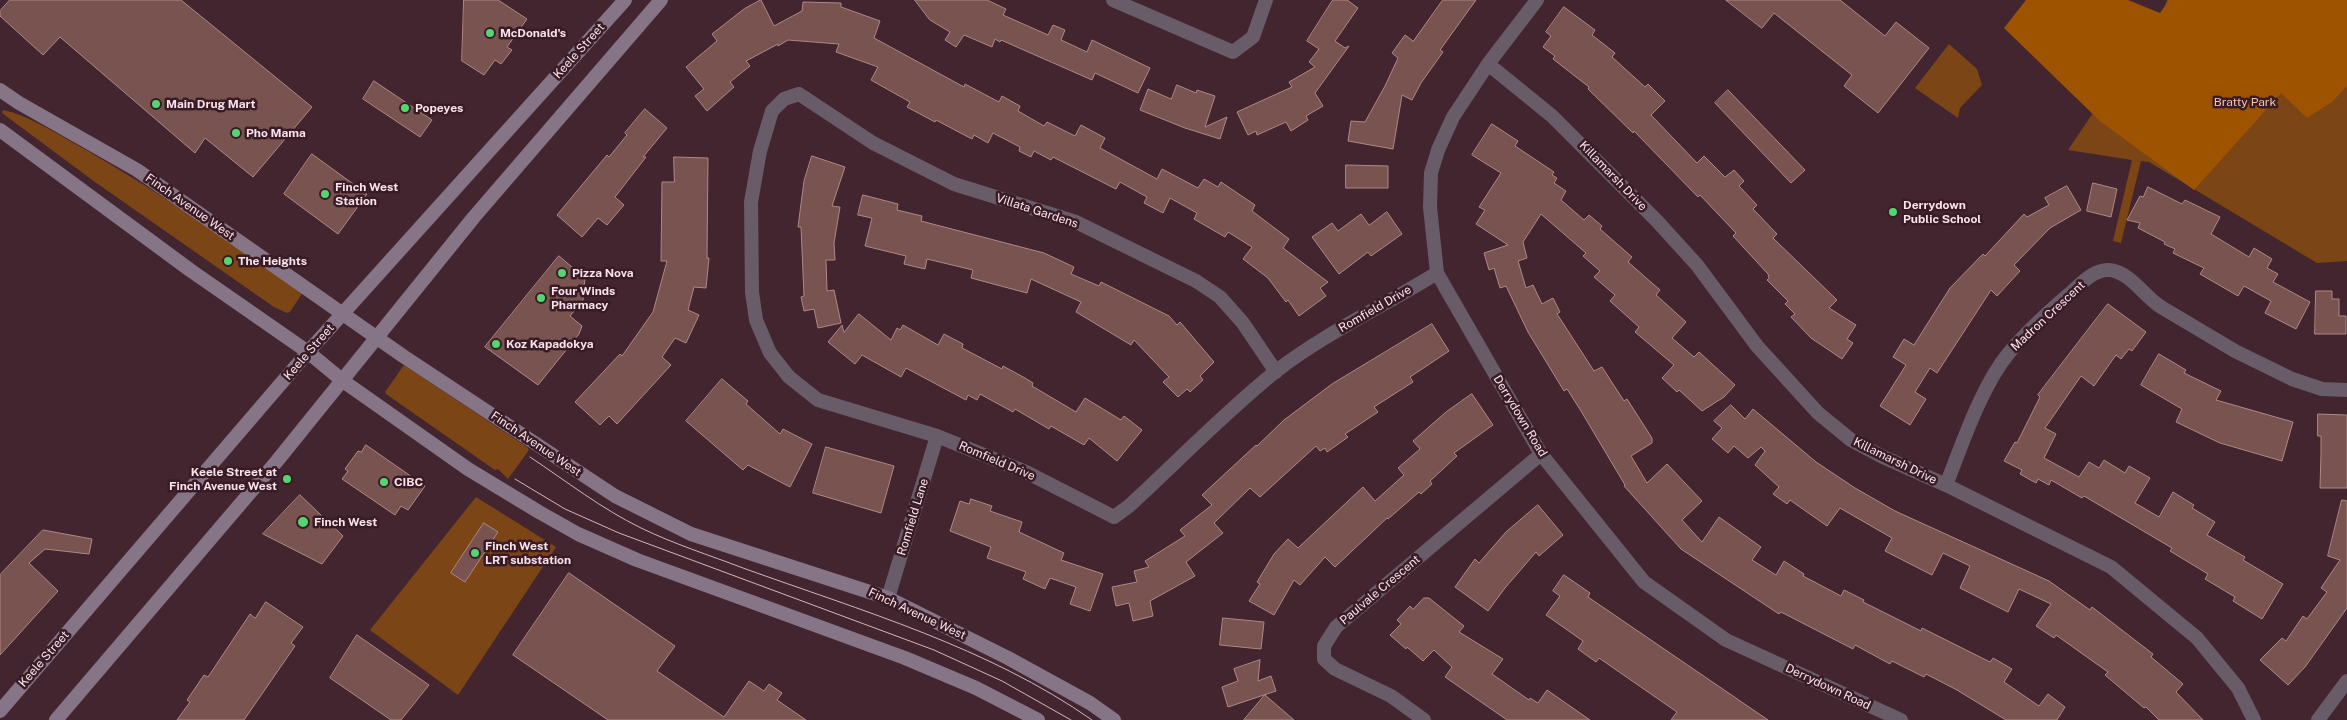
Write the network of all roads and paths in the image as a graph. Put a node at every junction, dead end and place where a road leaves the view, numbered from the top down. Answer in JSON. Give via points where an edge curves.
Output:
{"nodes":[{"id":1,"x":625,"y":0,"type":"edge"},
{"id":2,"x":661,"y":0,"type":"edge"},
{"id":3,"x":1113,"y":0,"type":"edge"},
{"id":4,"x":1266,"y":0,"type":"edge"},
{"id":5,"x":1537,"y":0,"type":"edge"},
{"id":6,"x":1488,"y":64,"type":"junction"},
{"id":7,"x":0,"y":90,"type":"edge"},
{"id":8,"x":799,"y":94,"type":"joint"},
{"id":9,"x":0,"y":130,"type":"edge"},
{"id":10,"x":1437,"y":273,"type":"junction"},
{"id":11,"x":343,"y":313,"type":"junction"},
{"id":12,"x":378,"y":338,"type":"junction"},
{"id":13,"x":308,"y":352,"type":"junction"},
{"id":14,"x":1276,"y":372,"type":"junction"},
{"id":15,"x":343,"y":381,"type":"junction"},
{"id":16,"x":2347,"y":390,"type":"edge"},
{"id":17,"x":937,"y":436,"type":"junction"},
{"id":18,"x":1541,"y":454,"type":"junction"},
{"id":19,"x":1946,"y":485,"type":"junction"},
{"id":20,"x":888,"y":598,"type":"junction"},
{"id":21,"x":2347,"y":680,"type":"edge"},
{"id":22,"x":0,"y":711,"type":"edge"},
{"id":23,"x":56,"y":720,"type":"edge"},
{"id":24,"x":1038,"y":720,"type":"edge"},
{"id":25,"x":1114,"y":720,"type":"edge"},
{"id":26,"x":1424,"y":720,"type":"edge"},
{"id":27,"x":1900,"y":720,"type":"edge"},
{"id":28,"x":2254,"y":720,"type":"edge"},
{"id":29,"x":2318,"y":720,"type":"edge"}],
"edges":[{"from":1,"to":11,"type":"main road","name":"Keele Street"},
{"from":2,"to":12,"type":"main road","via":[[474,217]]},
{"from":3,"to":4,"type":"street","via":[[1233,52],[1254,37]]},
{"from":5,"to":6,"type":"street","name":"Derrydown Road"},
{"from":6,"to":10,"type":"street","name":"Derrydown Road","via":[[1453,117],[1430,173],[1430,220]]},
{"from":6,"to":19,"type":"street","name":"Killamarsh Drive","via":[[1552,116],[1657,221],[1697,265],[1757,346],[1818,413],[1850,440]]},
{"from":7,"to":11,"type":"main road","name":"Finch Avenue West","via":[[137,170]]},
{"from":8,"to":14,"type":"street","name":"Villata Gardens","via":[[873,143],[954,184],[1076,222],[1196,281],[1220,297],[1243,323]]},
{"from":8,"to":17,"type":"street","name":"Romfield Drive","via":[[784,99],[772,112],[760,151],[751,202],[752,292],[760,328],[770,353],[784,371],[818,400]]},
{"from":9,"to":13,"type":"main road"},
{"from":10,"to":14,"type":"street","name":"Romfield Drive","via":[[1349,323]]},
{"from":10,"to":18,"type":"street","name":"Derrydown Road"},
{"from":11,"to":12,"type":"main road","name":"Finch Avenue West"},
{"from":11,"to":13,"type":"main road","name":"Keele Street"},
{"from":12,"to":15,"type":"main road"},
{"from":12,"to":20,"type":"main road","name":"Finch Avenue West","via":[[580,474],[646,513],[690,534]]},
{"from":13,"to":15,"type":"main road"},
{"from":13,"to":22,"type":"main road","name":"Keele Street"},
{"from":14,"to":17,"type":"street","name":"Romfield Drive","via":[[1114,516],[1026,472]]},
{"from":15,"to":23,"type":"main road"},
{"from":15,"to":24,"type":"main road","via":[[468,470],[578,534],[696,583],[905,658],[976,688]]},
{"from":16,"to":19,"type":"street","name":"Madron Crescent","via":[[2322,389],[2292,379],[2160,307],[2147,298],[2128,276],[2107,270],[2091,275],[2006,355],[1983,396]]},
{"from":17,"to":20,"type":"street","name":"Romfield Lane"},
{"from":18,"to":26,"type":"street","name":"Paulvale Crescent","via":[[1336,627],[1324,646],[1324,659],[1336,670],[1390,696]]},
{"from":18,"to":27,"type":"street","name":"Derrydown Road","via":[[1644,582],[1726,640]]},
{"from":19,"to":28,"type":"street","name":"Killamarsh Drive","via":[[2111,567],[2197,638],[2238,688]]},
{"from":20,"to":25,"type":"main road","name":"Finch Avenue West","via":[[1008,658],[1090,703]]},
{"from":21,"to":29,"type":"street"}]}
